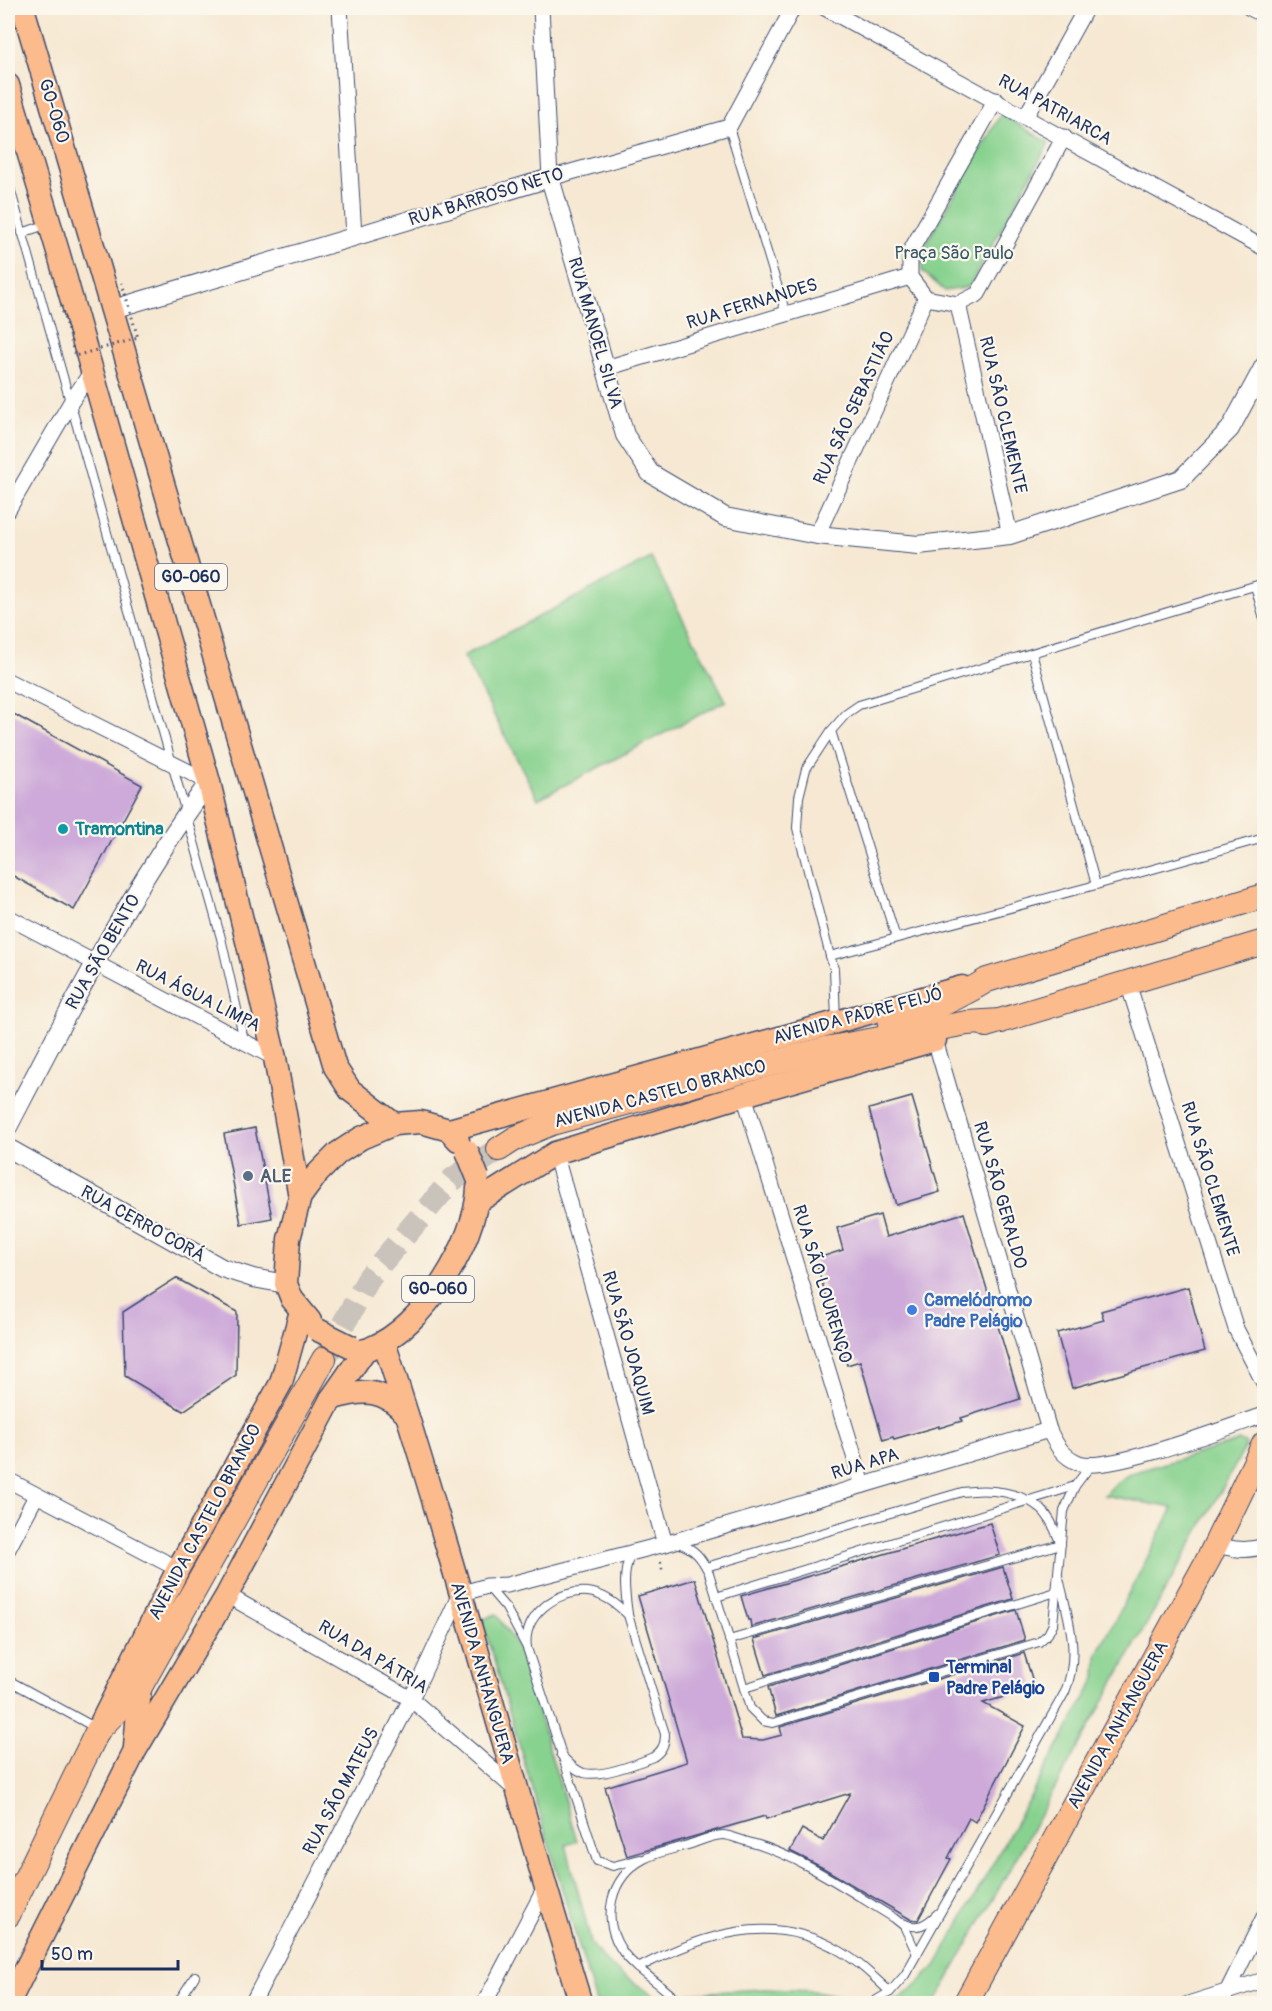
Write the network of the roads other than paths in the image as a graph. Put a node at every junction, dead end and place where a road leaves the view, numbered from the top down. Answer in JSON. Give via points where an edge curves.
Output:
{"nodes":[{"id":1,"x":23,"y":8,"type":"edge"},
{"id":2,"x":340,"y":8,"type":"edge"},
{"id":3,"x":541,"y":8,"type":"edge"},
{"id":4,"x":793,"y":8,"type":"edge"},
{"id":5,"x":825,"y":8,"type":"edge"},
{"id":6,"x":1086,"y":8,"type":"edge"},
{"id":7,"x":1250,"y":8,"type":"edge"},
{"id":8,"x":1264,"y":15,"type":"edge"},
{"id":9,"x":8,"y":85,"type":"edge"},
{"id":10,"x":996,"y":100,"type":"junction"},
{"id":11,"x":1026,"y":116,"type":"junction"},
{"id":12,"x":729,"y":127,"type":"junction"},
{"id":13,"x":1064,"y":137,"type":"junction"},
{"id":14,"x":550,"y":178,"type":"junction"},
{"id":15,"x":8,"y":181,"type":"edge"},
{"id":16,"x":49,"y":223,"type":"junction"},
{"id":17,"x":22,"y":233,"type":"junction"},
{"id":18,"x":354,"y":236,"type":"junction"},
{"id":19,"x":1264,"y":248,"type":"edge"},
{"id":20,"x":910,"y":277,"type":"junction"},
{"id":21,"x":926,"y":298,"type":"junction"},
{"id":22,"x":958,"y":304,"type":"junction"},
{"id":23,"x":113,"y":309,"type":"junction"},
{"id":24,"x":786,"y":314,"type":"junction"},
{"id":25,"x":1264,"y":366,"type":"edge"},
{"id":26,"x":606,"y":368,"type":"junction"},
{"id":27,"x":92,"y":371,"type":"junction"},
{"id":28,"x":71,"y":402,"type":"junction"},
{"id":29,"x":8,"y":510,"type":"edge"},
{"id":30,"x":1010,"y":534,"type":"junction"},
{"id":31,"x":817,"y":535,"type":"junction"},
{"id":32,"x":1264,"y":583,"type":"edge"},
{"id":33,"x":1255,"y":586,"type":"junction"},
{"id":34,"x":1264,"y":619,"type":"edge"},
{"id":35,"x":1032,"y":653,"type":"junction"},
{"id":36,"x":8,"y":681,"type":"edge"},
{"id":37,"x":831,"y":731,"type":"junction"},
{"id":38,"x":172,"y":764,"type":"junction"},
{"id":39,"x":209,"y":782,"type":"junction"},
{"id":40,"x":186,"y":814,"type":"junction"},
{"id":41,"x":1264,"y":838,"type":"edge"},
{"id":42,"x":1096,"y":885,"type":"junction"},
{"id":43,"x":1264,"y":896,"type":"edge"},
{"id":44,"x":8,"y":917,"type":"edge"},
{"id":45,"x":896,"y":938,"type":"junction"},
{"id":46,"x":1264,"y":942,"type":"edge"},
{"id":47,"x":830,"y":956,"type":"junction"},
{"id":48,"x":93,"y":964,"type":"junction"},
{"id":49,"x":987,"y":980,"type":"junction"},
{"id":50,"x":1128,"y":983,"type":"junction"},
{"id":51,"x":1001,"y":1021,"type":"junction"},
{"id":52,"x":837,"y":1022,"type":"junction"},
{"id":53,"x":935,"y":1040,"type":"junction"},
{"id":54,"x":244,"y":1041,"type":"junction"},
{"id":55,"x":825,"y":1049,"type":"junction"},
{"id":56,"x":275,"y":1058,"type":"junction"},
{"id":57,"x":744,"y":1095,"type":"junction"},
{"id":58,"x":394,"y":1124,"type":"junction"},
{"id":59,"x":8,"y":1127,"type":"edge"},
{"id":60,"x":449,"y":1130,"type":"junction"},
{"id":61,"x":8,"y":1148,"type":"edge"},
{"id":62,"x":499,"y":1149,"type":"tunnel mouth"},
{"id":63,"x":555,"y":1153,"type":"junction"},
{"id":64,"x":300,"y":1197,"type":"junction"},
{"id":65,"x":477,"y":1202,"type":"junction"},
{"id":66,"x":286,"y":1284,"type":"junction"},
{"id":67,"x":301,"y":1311,"type":"junction"},
{"id":68,"x":367,"y":1346,"type":"junction"},
{"id":69,"x":324,"y":1359,"type":"tunnel mouth"},
{"id":70,"x":1264,"y":1383,"type":"edge"},
{"id":71,"x":331,"y":1399,"type":"junction"},
{"id":72,"x":1264,"y":1415,"type":"edge"},
{"id":73,"x":408,"y":1416,"type":"junction"},
{"id":74,"x":1049,"y":1430,"type":"junction"},
{"id":75,"x":1264,"y":1444,"type":"edge"},
{"id":76,"x":1090,"y":1465,"type":"junction"},
{"id":77,"x":8,"y":1480,"type":"edge"},
{"id":78,"x":863,"y":1485,"type":"junction"},
{"id":79,"x":1075,"y":1486,"type":"junction"},
{"id":80,"x":36,"y":1496,"type":"junction"},
{"id":81,"x":1029,"y":1501,"type":"junction"},
{"id":82,"x":669,"y":1543,"type":"junction"},
{"id":83,"x":1061,"y":1544,"type":"junction"},
{"id":84,"x":1215,"y":1545,"type":"junction"},
{"id":85,"x":1264,"y":1546,"type":"edge"},
{"id":86,"x":8,"y":1549,"type":"edge"},
{"id":87,"x":631,"y":1553,"type":"junction"},
{"id":88,"x":706,"y":1567,"type":"junction"},
{"id":89,"x":178,"y":1569,"type":"junction"},
{"id":90,"x":1058,"y":1571,"type":"junction"},
{"id":91,"x":487,"y":1586,"type":"junction"},
{"id":92,"x":1056,"y":1592,"type":"junction"},
{"id":93,"x":460,"y":1594,"type":"junction"},
{"id":94,"x":227,"y":1595,"type":"junction"},
{"id":95,"x":716,"y":1597,"type":"junction"},
{"id":96,"x":628,"y":1615,"type":"junction"},
{"id":97,"x":729,"y":1640,"type":"junction"},
{"id":98,"x":527,"y":1648,"type":"junction"},
{"id":99,"x":8,"y":1680,"type":"edge"},
{"id":100,"x":140,"y":1688,"type":"junction"},
{"id":101,"x":744,"y":1688,"type":"junction"},
{"id":102,"x":411,"y":1699,"type":"junction"},
{"id":103,"x":98,"y":1730,"type":"junction"},
{"id":104,"x":135,"y":1751,"type":"junction"},
{"id":105,"x":561,"y":1755,"type":"junction"},
{"id":106,"x":516,"y":1790,"type":"junction"},
{"id":107,"x":645,"y":1858,"type":"junction"},
{"id":108,"x":545,"y":1888,"type":"junction"},
{"id":109,"x":945,"y":1906,"type":"junction"},
{"id":110,"x":8,"y":1915,"type":"edge"},
{"id":111,"x":1264,"y":1917,"type":"edge"},
{"id":112,"x":894,"y":1918,"type":"junction"},
{"id":113,"x":917,"y":1954,"type":"junction"},
{"id":114,"x":638,"y":1968,"type":"junction"},
{"id":115,"x":195,"y":1976,"type":"dead end"},
{"id":116,"x":1264,"y":1980,"type":"edge"},
{"id":117,"x":890,"y":1992,"type":"junction"},
{"id":118,"x":1225,"y":1998,"type":"edge"},
{"id":119,"x":8,"y":2004,"type":"edge"},
{"id":120,"x":177,"y":2004,"type":"edge"},
{"id":121,"x":252,"y":2004,"type":"edge"},
{"id":122,"x":484,"y":2004,"type":"edge"},
{"id":123,"x":581,"y":2004,"type":"edge"},
{"id":124,"x":680,"y":2004,"type":"edge"},
{"id":125,"x":870,"y":2004,"type":"edge"},
{"id":126,"x":965,"y":2004,"type":"edge"},
{"id":127,"x":1188,"y":2004,"type":"edge"}],
"edges":[{"from":1,"to":23,"type":"main road","name":"GO-060","number":"GO-060"},
{"from":2,"to":18,"type":"street"},
{"from":3,"to":14,"type":"street","name":"RUA MANOEL SILVA"},
{"from":4,"to":12,"type":"street"},
{"from":5,"to":10,"type":"street","name":"RUA PATRIARCA"},
{"from":6,"to":11,"type":"street"},
{"from":7,"to":8,"type":"street"},
{"from":9,"to":16,"type":"main road","name":"GO-060","number":"GO-060"},
{"from":10,"to":11,"type":"street","name":"RUA PATRIARCA"},
{"from":10,"to":20,"type":"street","via":[[910,252]]},
{"from":11,"to":13,"type":"street","name":"RUA PATRIARCA"},
{"from":12,"to":14,"type":"street","name":"RUA BARROSO NETO"},
{"from":12,"to":24,"type":"lane"},
{"from":13,"to":19,"type":"street","name":"RUA PATRIARCA"},
{"from":13,"to":22,"type":"street","via":[[978,294]]},
{"from":14,"to":18,"type":"street","name":"RUA BARROSO NETO"},
{"from":14,"to":26,"type":"street","name":"RUA MANOEL SILVA"},
{"from":15,"to":17,"type":"lane"},
{"from":16,"to":17,"type":"lane"},
{"from":16,"to":27,"type":"main road","name":"GO-060","number":"GO-060"},
{"from":17,"to":28,"type":"lane"},
{"from":18,"to":23,"type":"street","name":"RUA BARROSO NETO"},
{"from":20,"to":21,"type":"street"},
{"from":20,"to":24,"type":"street","name":"RUA FERNANDES"},
{"from":21,"to":22,"type":"street"},
{"from":21,"to":31,"type":"street","name":"RUA SÃO SEBASTIÃO"},
{"from":22,"to":30,"type":"street","name":"RUA SÃO CLEMENTE"},
{"from":23,"to":58,"type":"main road","name":"GO-060","number":"GO-060","via":[[335,1067],[350,1090]]},
{"from":24,"to":26,"type":"street","name":"RUA FERNANDES"},
{"from":25,"to":30,"type":"street","name":"RUA MANOEL SILVA","via":[[1230,429],[1181,479]]},
{"from":26,"to":31,"type":"street","name":"RUA MANOEL SILVA","via":[[625,435],[650,473],[725,517]]},
{"from":27,"to":28,"type":"street"},
{"from":27,"to":39,"type":"main road","name":"GO-060","number":"GO-060"},
{"from":28,"to":29,"type":"street"},
{"from":28,"to":38,"type":"lane"},
{"from":30,"to":31,"type":"street","name":"RUA MANOEL SILVA","via":[[918,545]]},
{"from":32,"to":33,"type":"lane"},
{"from":33,"to":34,"type":"lane"},
{"from":33,"to":35,"type":"lane"},
{"from":35,"to":37,"type":"lane","via":[[859,705]]},
{"from":35,"to":42,"type":"lane"},
{"from":36,"to":38,"type":"street"},
{"from":37,"to":45,"type":"lane"},
{"from":37,"to":47,"type":"lane","via":[[806,770],[797,828]]},
{"from":38,"to":39,"type":"street"},
{"from":38,"to":40,"type":"lane"},
{"from":39,"to":40,"type":"street","name":"RUA SÃO BENTO"},
{"from":39,"to":56,"type":"main road","name":"GO-060","number":"GO-060"},
{"from":40,"to":48,"type":"street","name":"RUA SÃO BENTO"},
{"from":40,"to":54,"type":"lane","via":[[221,938]]},
{"from":41,"to":42,"type":"lane"},
{"from":42,"to":45,"type":"lane"},
{"from":43,"to":49,"type":"highway","name":"AVENIDA PADRE FEIJÓ"},
{"from":44,"to":48,"type":"street","name":"RUA ÁGUA LIMPA"},
{"from":45,"to":47,"type":"lane"},
{"from":46,"to":50,"type":"highway"},
{"from":47,"to":52,"type":"lane"},
{"from":48,"to":54,"type":"street","name":"RUA ÁGUA LIMPA"},
{"from":48,"to":59,"type":"street","name":"RUA SÃO BENTO"},
{"from":49,"to":52,"type":"main road","name":"AVENIDA PADRE FEIJÓ"},
{"from":49,"to":55,"type":"highway","name":"AVENIDA CASTELO BRANCO","via":[[932,1011]]},
{"from":50,"to":51,"type":"highway"},
{"from":50,"to":70,"type":"street","name":"RUA SÃO CLEMENTE","via":[[1236,1329]]},
{"from":51,"to":53,"type":"highway"},
{"from":51,"to":55,"type":"highway","name":"AVENIDA CASTELO BRANCO","via":[[966,1023]]},
{"from":52,"to":60,"type":"main road","name":"AVENIDA PADRE FEIJÓ"},
{"from":53,"to":57,"type":"main road"},
{"from":53,"to":74,"type":"street","name":"RUA SÃO GERALDO"},
{"from":54,"to":56,"type":"street","name":"RUA ÁGUA LIMPA"},
{"from":55,"to":62,"type":"highway","name":"AVENIDA CASTELO BRANCO","via":[[552,1123]]},
{"from":56,"to":64,"type":"main road","name":"GO-060","number":"GO-060"},
{"from":57,"to":63,"type":"main road"},
{"from":57,"to":78,"type":"street","name":"RUA SÃO LOURENÇO"},
{"from":58,"to":60,"type":"main road","via":[[422,1122]]},
{"from":58,"to":64,"type":"main road","via":[[361,1138],[338,1154]]},
{"from":60,"to":65,"type":"main road","number":"GO-060","bridge":true,"via":[[467,1151],[478,1178]]},
{"from":61,"to":66,"type":"street","name":"RUA CERRO CORÁ","via":[[222,1268]]},
{"from":63,"to":65,"type":"main road"},
{"from":63,"to":82,"type":"street","name":"RUA SÃO JOAQUIM"},
{"from":64,"to":66,"type":"main road","number":"GO-060","via":[[289,1239]]},
{"from":65,"to":68,"type":"main road","number":"GO-060","via":[[466,1239],[424,1309]]},
{"from":66,"to":67,"type":"main road"},
{"from":67,"to":68,"type":"main road","bridge":true,"via":[[316,1329]]},
{"from":67,"to":89,"type":"main road","name":"AVENIDA CASTELO BRANCO","via":[[281,1383]]},
{"from":68,"to":71,"type":"main road","name":"AVENIDA CASTELO BRANCO"},
{"from":68,"to":73,"type":"main road","name":"AVENIDA ANHANGUERA"},
{"from":69,"to":100,"type":"highway","name":"AVENIDA CASTELO BRANCO"},
{"from":71,"to":73,"type":"main road","via":[[354,1392],[384,1395]]},
{"from":71,"to":94,"type":"main road","name":"AVENIDA CASTELO BRANCO"},
{"from":72,"to":76,"type":"street","via":[[1121,1461]]},
{"from":73,"to":93,"type":"main road","name":"AVENIDA ANHANGUERA"},
{"from":74,"to":76,"type":"street","via":[[1063,1453],[1080,1464]]},
{"from":74,"to":78,"type":"street","name":"RUA APA"},
{"from":75,"to":84,"type":"highway","name":"AVENIDA ANHANGUERA"},
{"from":76,"to":79,"type":"lane"},
{"from":77,"to":80,"type":"street"},
{"from":78,"to":82,"type":"street","name":"RUA APA"},
{"from":79,"to":81,"type":"lane"},
{"from":79,"to":83,"type":"lane","via":[[1064,1511]]},
{"from":80,"to":86,"type":"street"},
{"from":80,"to":89,"type":"street"},
{"from":81,"to":83,"type":"lane","via":[[1043,1510]]},
{"from":81,"to":88,"type":"lane","via":[[1011,1493],[962,1492]]},
{"from":81,"to":95,"type":"lane"},
{"from":82,"to":87,"type":"street","name":"RUA APA"},
{"from":82,"to":88,"type":"lane","via":[[697,1553]]},
{"from":83,"to":90,"type":"lane"},
{"from":83,"to":97,"type":"lane"},
{"from":84,"to":85,"type":"street","via":[[1243,1550]]},
{"from":84,"to":126,"type":"highway","name":"AVENIDA ANHANGUERA"},
{"from":87,"to":91,"type":"street","name":"RUA APA","via":[[507,1585]]},
{"from":87,"to":96,"type":"lane","via":[[624,1585]]},
{"from":88,"to":95,"type":"lane"},
{"from":89,"to":103,"type":"main road","name":"AVENIDA CASTELO BRANCO"},
{"from":90,"to":92,"type":"lane"},
{"from":90,"to":109,"type":"lane","via":[[1074,1646],[1071,1678]]},
{"from":91,"to":93,"type":"street","name":"RUA APA"},
{"from":91,"to":98,"type":"lane","via":[[506,1608]]},
{"from":92,"to":101,"type":"lane"},
{"from":92,"to":101,"type":"lane","via":[[1053,1624],[1048,1634],[1030,1646],[773,1723],[756,1716]]},
{"from":93,"to":102,"type":"street","name":"RUA SÃO MATEUS"},
{"from":93,"to":106,"type":"main road","name":"AVENIDA ANHANGUERA"},
{"from":94,"to":102,"type":"street","name":"RUA DA PÁTRIA"},
{"from":94,"to":104,"type":"main road","name":"AVENIDA CASTELO BRANCO"},
{"from":95,"to":97,"type":"lane"},
{"from":96,"to":98,"type":"lane","via":[[604,1596],[573,1592],[554,1599],[536,1616],[529,1627]]},
{"from":96,"to":105,"type":"lane","via":[[665,1734],[663,1746],[649,1759],[592,1774],[573,1768]]},
{"from":97,"to":101,"type":"lane"},
{"from":98,"to":105,"type":"lane"},
{"from":99,"to":103,"type":"lane"},
{"from":100,"to":103,"type":"highway","name":"AVENIDA CASTELO BRANCO"},
{"from":100,"to":104,"type":"main road","name":"AVENIDA CASTELO BRANCO"},
{"from":102,"to":106,"type":"street","name":"RUA DA PÁTRIA"},
{"from":102,"to":121,"type":"street","name":"RUA SÃO MATEUS"},
{"from":103,"to":110,"type":"highway","name":"AVENIDA CASTELO BRANCO"},
{"from":104,"to":119,"type":"main road","name":"AVENIDA CASTELO BRANCO"},
{"from":105,"to":107,"type":"lane","via":[[597,1861],[613,1866]]},
{"from":106,"to":108,"type":"main road","name":"AVENIDA ANHANGUERA"},
{"from":107,"to":112,"type":"lane","via":[[723,1835],[793,1857]]},
{"from":107,"to":114,"type":"lane","via":[[624,1874],[616,1886],[610,1911],[614,1937]]},
{"from":108,"to":122,"type":"street"},
{"from":108,"to":123,"type":"main road","name":"AVENIDA ANHANGUERA"},
{"from":109,"to":112,"type":"lane","via":[[920,1926],[912,1927]]},
{"from":109,"to":113,"type":"lane"},
{"from":111,"to":118,"type":"street"},
{"from":112,"to":113,"type":"lane","via":[[904,1926]]},
{"from":113,"to":117,"type":"lane","via":[[906,1975]]},
{"from":114,"to":117,"type":"lane","via":[[668,1952],[715,1936],[776,1929],[808,1936],[840,1950]]},
{"from":114,"to":124,"type":"lane"},
{"from":115,"to":120,"type":"lane"},
{"from":116,"to":118,"type":"street"},
{"from":117,"to":125,"type":"lane"},
{"from":118,"to":127,"type":"street"}]}
